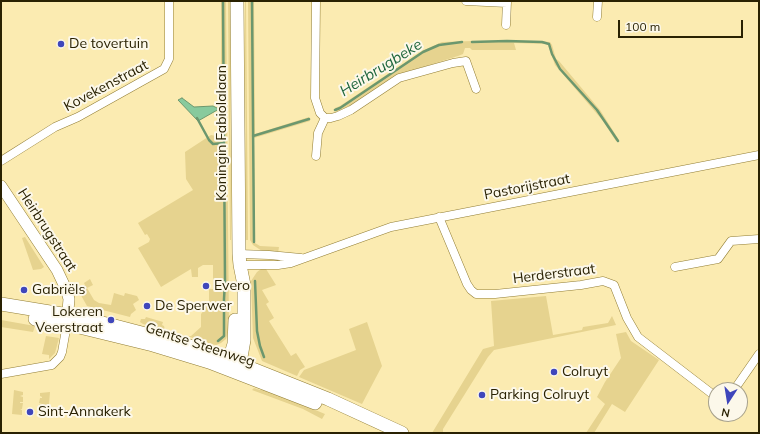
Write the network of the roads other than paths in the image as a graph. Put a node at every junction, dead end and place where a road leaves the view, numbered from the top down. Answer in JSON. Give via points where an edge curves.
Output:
{"nodes":[{"id":1,"x":169,"y":1,"type":"edge"},
{"id":2,"x":237,"y":1,"type":"edge"},
{"id":3,"x":316,"y":1,"type":"edge"},
{"id":4,"x":466,"y":1,"type":"edge"},
{"id":5,"x":598,"y":1,"type":"edge"},
{"id":6,"x":507,"y":2,"type":"edge"},
{"id":7,"x":597,"y":17,"type":"dead end"},
{"id":8,"x":506,"y":25,"type":"dead end"},
{"id":9,"x":476,"y":89,"type":"dead end"},
{"id":10,"x":324,"y":118,"type":"junction"},
{"id":11,"x":759,"y":155,"type":"edge"},
{"id":12,"x":316,"y":156,"type":"dead end"},
{"id":13,"x":1,"y":161,"type":"edge"},
{"id":14,"x":1,"y":186,"type":"edge"},
{"id":15,"x":439,"y":217,"type":"junction"},
{"id":16,"x":759,"y":239,"type":"edge"},
{"id":17,"x":239,"y":260,"type":"junction"},
{"id":18,"x":675,"y":267,"type":"dead end"},
{"id":19,"x":1,"y":304,"type":"edge"},
{"id":20,"x":1,"y":312,"type":"edge"},
{"id":21,"x":67,"y":320,"type":"junction"},
{"id":22,"x":759,"y":354,"type":"edge"},
{"id":23,"x":233,"y":366,"type":"junction"},
{"id":24,"x":1,"y":374,"type":"edge"},
{"id":25,"x":740,"y":382,"type":"edge"},
{"id":26,"x":708,"y":391,"type":"edge"},
{"id":27,"x":382,"y":433,"type":"edge"},
{"id":28,"x":402,"y":433,"type":"edge"}],
"edges":[{"from":1,"to":13,"type":"street","name":"Kovekenstraat","via":[[169,58],[164,69],[55,127]]},
{"from":2,"to":17,"type":"main road","name":"Koningin Fabiolalaan"},
{"from":3,"to":10,"type":"street","via":[[315,98]]},
{"from":4,"to":6,"type":"street"},
{"from":5,"to":7,"type":"street"},
{"from":6,"to":8,"type":"street"},
{"from":9,"to":10,"type":"street","via":[[466,61],[453,63],[399,78],[351,110],[338,116]]},
{"from":10,"to":12,"type":"street","via":[[318,134]]},
{"from":11,"to":15,"type":"street","name":"Pastorijstraat"},
{"from":14,"to":21,"type":"street","name":"Heirbrugstraat","via":[[57,270],[66,288],[69,299]]},
{"from":15,"to":17,"type":"street","name":"Pastorijstraat","via":[[391,227],[304,258],[269,255]]},
{"from":15,"to":26,"type":"street","name":"Herderstraat","via":[[467,284],[476,294],[603,282],[614,285],[627,318],[638,337]]},
{"from":16,"to":18,"type":"street","via":[[731,241],[718,259]]},
{"from":17,"to":23,"type":"main road","name":"Koningin Fabiolalaan"},
{"from":19,"to":21,"type":"main road","name":"Gentse Steenweg"},
{"from":20,"to":21,"type":"main road","name":"Gentse Steenweg"},
{"from":21,"to":23,"type":"main road","name":"Gentse Steenweg"},
{"from":21,"to":23,"type":"main road","name":"Gentse Steenweg","via":[[105,324],[136,331]]},
{"from":21,"to":24,"type":"street","via":[[62,352],[52,365]]},
{"from":22,"to":25,"type":"street"},
{"from":23,"to":27,"type":"main road","name":"Gentse Steenweg"},
{"from":23,"to":28,"type":"main road","name":"Gentse Steenweg","via":[[328,399]]}]}
